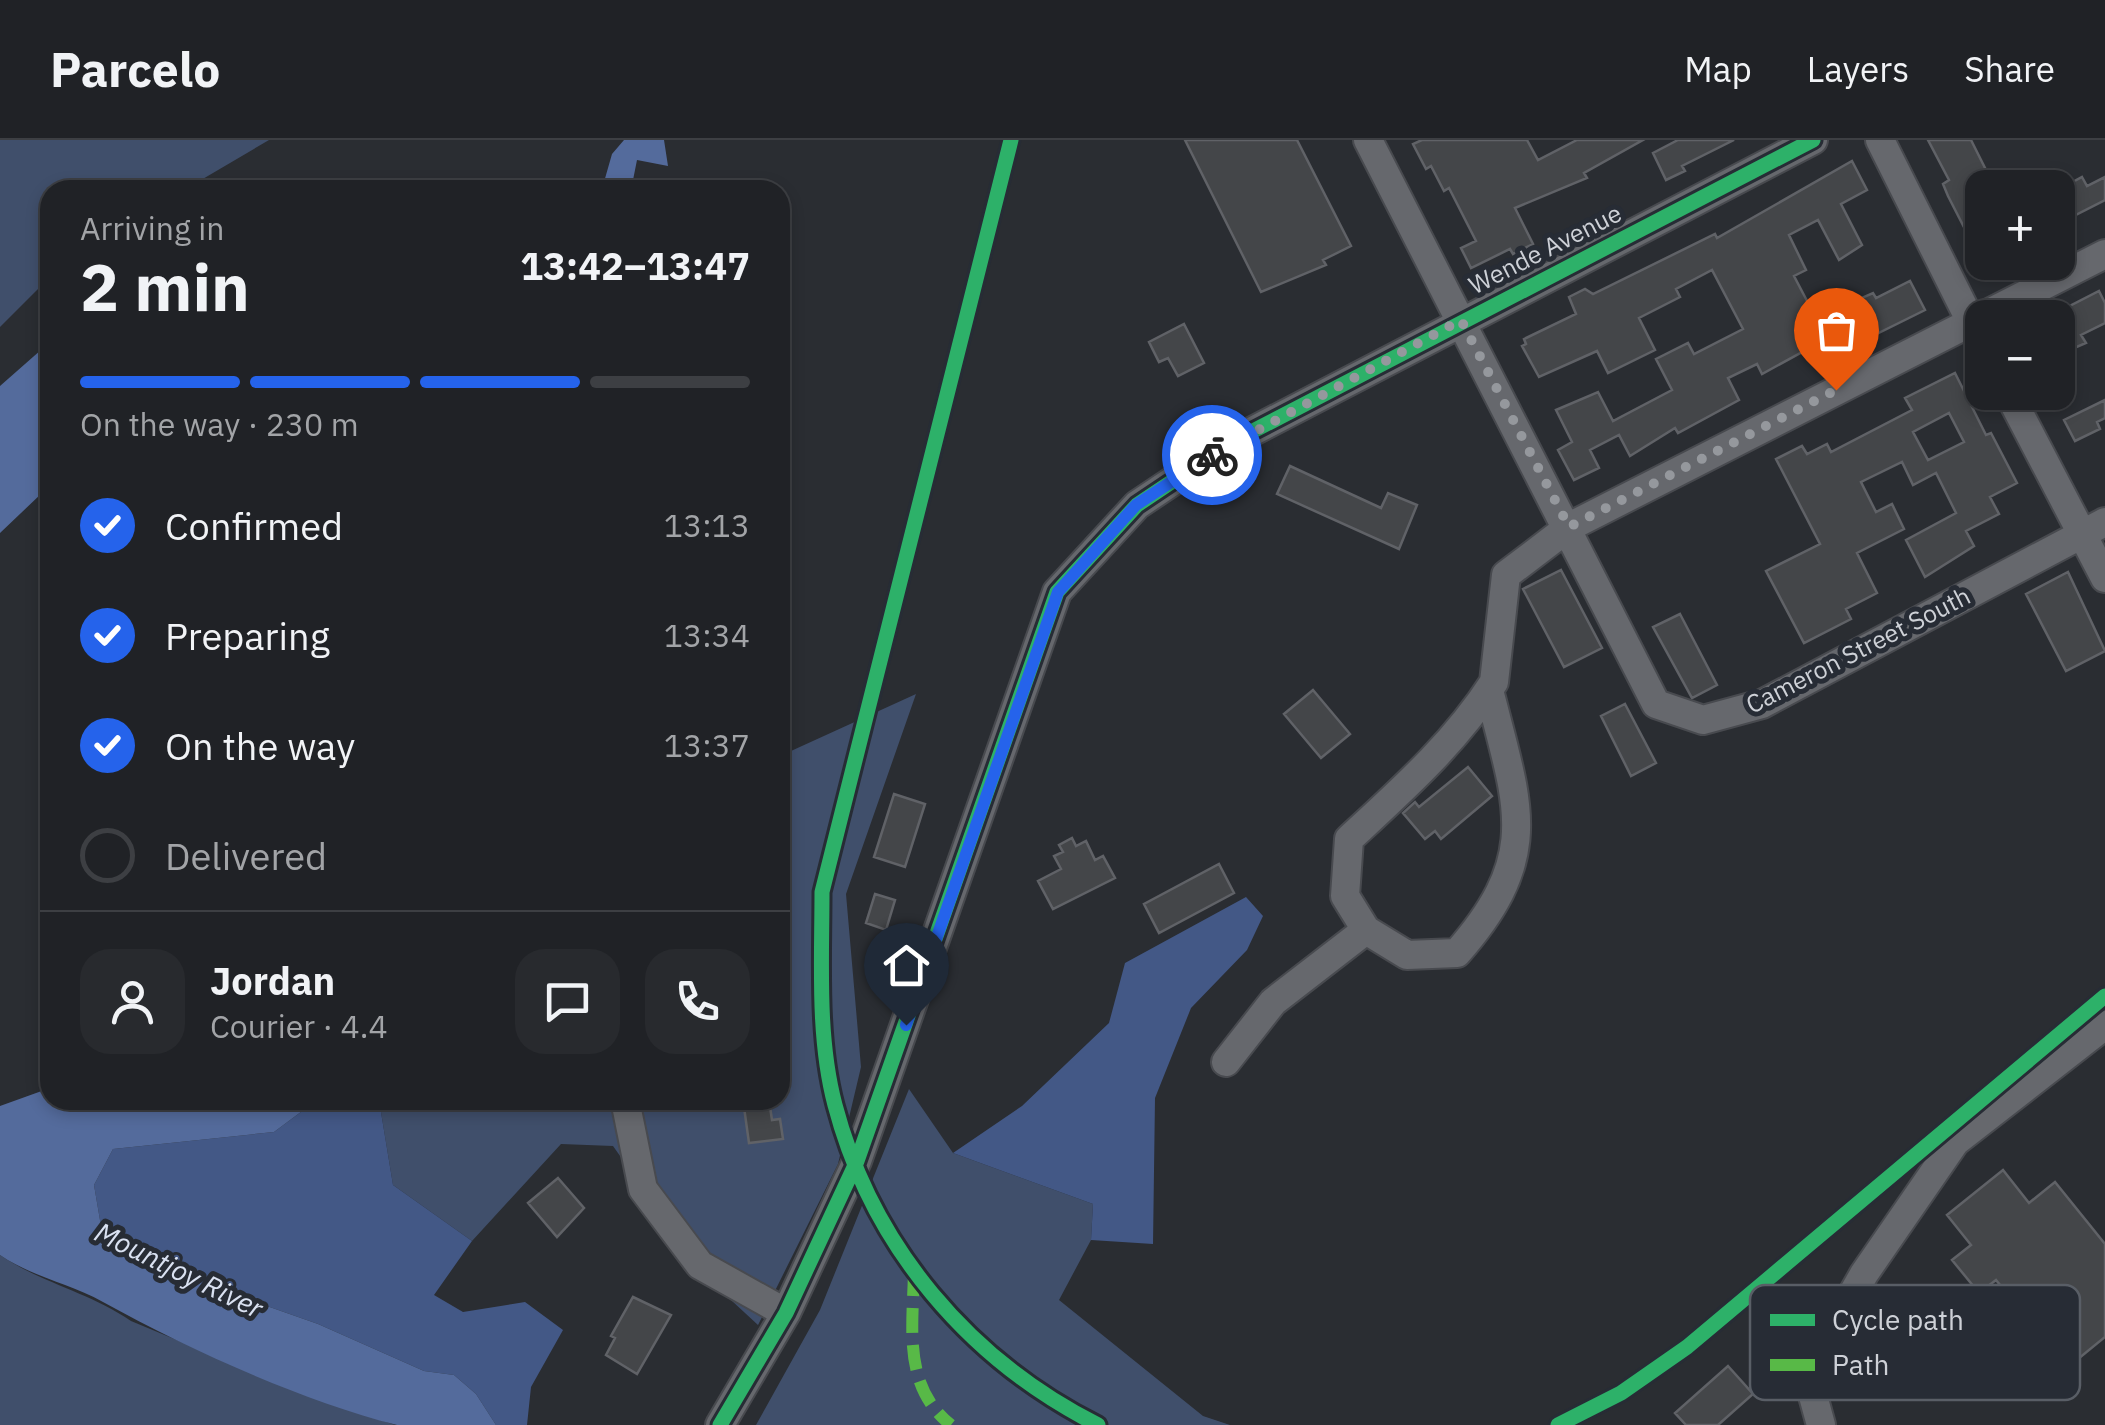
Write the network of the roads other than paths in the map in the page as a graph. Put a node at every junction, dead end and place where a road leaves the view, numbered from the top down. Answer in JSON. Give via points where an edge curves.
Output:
{"nodes":[{"id":1,"x":1368,"y":140,"type":"edge"},
{"id":2,"x":1813,"y":140,"type":"edge"},
{"id":3,"x":1880,"y":140,"type":"edge"},
{"id":4,"x":2105,"y":254,"type":"edge"},
{"id":5,"x":2029,"y":300,"type":"edge"},
{"id":6,"x":1965,"y":310,"type":"edge"},
{"id":7,"x":1461,"y":320,"type":"junction"},
{"id":8,"x":1965,"y":337,"type":"edge"},
{"id":9,"x":2019,"y":410,"type":"edge"},
{"id":10,"x":1569,"y":527,"type":"junction"},
{"id":11,"x":2094,"y":528,"type":"edge"},
{"id":12,"x":2105,"y":578,"type":"edge"},
{"id":13,"x":1489,"y":690,"type":"junction"},
{"id":14,"x":1366,"y":930,"type":"junction"},
{"id":15,"x":2105,"y":1025,"type":"edge"},
{"id":16,"x":1226,"y":1062,"type":"dead end"},
{"id":17,"x":627,"y":1110,"type":"edge"},
{"id":18,"x":1858,"y":1285,"type":"edge"},
{"id":19,"x":786,"y":1313,"type":"junction"},
{"id":20,"x":1814,"y":1400,"type":"edge"},
{"id":21,"x":720,"y":1425,"type":"edge"},
{"id":22,"x":1821,"y":1425,"type":"edge"}],
"edges":[{"from":1,"to":7,"type":"street","name":"Cameron Street South"},
{"from":2,"to":7,"type":"street","name":"Wende Avenue"},
{"from":3,"to":6,"type":"street"},
{"from":4,"to":5,"type":"street"},
{"from":7,"to":10,"type":"street","name":"Cameron Street South"},
{"from":7,"to":19,"type":"street","name":"Wende Avenue","via":[[1228,444],[1136,505],[1058,592],[857,1161]]},
{"from":8,"to":10,"type":"street"},
{"from":9,"to":11,"type":"street"},
{"from":10,"to":11,"type":"street","name":"Cameron Street South","via":[[1656,704],[1703,720],[1762,704]]},
{"from":10,"to":13,"type":"street","via":[[1506,575]]},
{"from":11,"to":12,"type":"street"},
{"from":13,"to":14,"type":"street","via":[[1467,725],[1349,839],[1346,896]]},
{"from":13,"to":14,"type":"street","via":[[1513,786],[1518,850],[1492,914],[1457,954],[1407,956]]},
{"from":14,"to":16,"type":"street","via":[[1273,1002]]},
{"from":15,"to":18,"type":"street","via":[[1955,1142]]},
{"from":17,"to":19,"type":"street","via":[[643,1189],[700,1265]]},
{"from":19,"to":21,"type":"street","name":"Wende Avenue"},
{"from":20,"to":22,"type":"street"}]}
